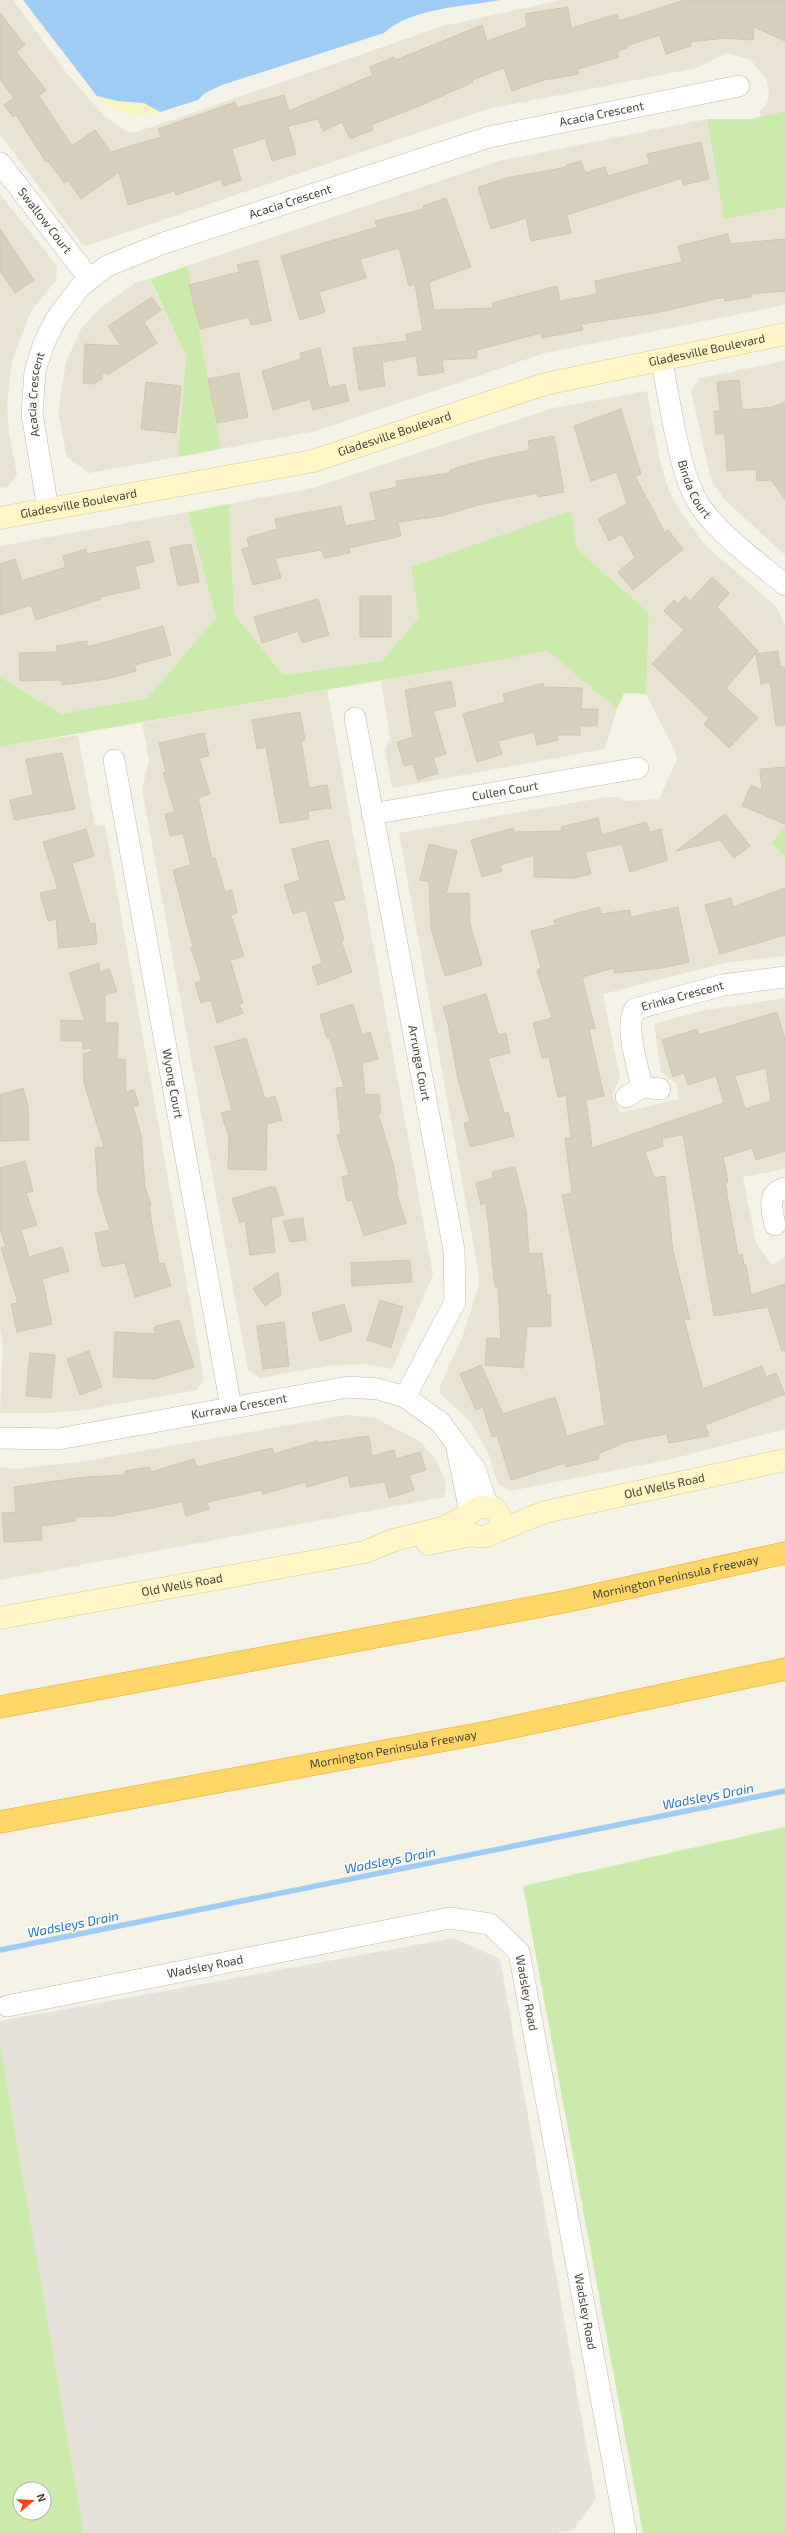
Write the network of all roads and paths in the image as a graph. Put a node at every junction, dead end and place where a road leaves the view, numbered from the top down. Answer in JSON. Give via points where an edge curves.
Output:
{"nodes":[{"id":1,"x":739,"y":86,"type":"dead end"},
{"id":2,"x":0,"y":163,"type":"edge"},
{"id":3,"x":89,"y":278,"type":"junction"},
{"id":4,"x":785,"y":334,"type":"edge"},
{"id":5,"x":661,"y":359,"type":"junction"},
{"id":6,"x":48,"y":509,"type":"junction"},
{"id":7,"x":0,"y":518,"type":"edge"},
{"id":8,"x":785,"y":586,"type":"edge"},
{"id":9,"x":355,"y":718,"type":"dead end"},
{"id":10,"x":114,"y":760,"type":"dead end"},
{"id":11,"x":638,"y":768,"type":"dead end"},
{"id":12,"x":372,"y":814,"type":"junction"},
{"id":13,"x":785,"y":977,"type":"edge"},
{"id":14,"x":643,"y":1091,"type":"dead end"},
{"id":15,"x":785,"y":1188,"type":"edge"},
{"id":16,"x":775,"y":1225,"type":"dead end"},
{"id":17,"x":405,"y":1397,"type":"junction"},
{"id":18,"x":231,"y":1407,"type":"junction"},
{"id":19,"x":0,"y":1438,"type":"edge"},
{"id":20,"x":785,"y":1460,"type":"edge"},
{"id":21,"x":545,"y":1512,"type":"junction"},
{"id":22,"x":478,"y":1516,"type":"junction"},
{"id":23,"x":785,"y":1553,"type":"edge"},
{"id":24,"x":0,"y":1618,"type":"edge"},
{"id":25,"x":785,"y":1669,"type":"edge"},
{"id":26,"x":0,"y":1707,"type":"edge"},
{"id":27,"x":0,"y":1822,"type":"edge"},
{"id":28,"x":7,"y":2006,"type":"dead end"},
{"id":29,"x":626,"y":2533,"type":"edge"}],
"edges":[{"from":1,"to":3,"type":"street","name":"Acacia Crescent","via":[[489,137],[138,252],[107,266]]},
{"from":2,"to":3,"type":"street","name":"Swallow Court"},
{"from":3,"to":6,"type":"street","name":"Acacia Crescent","via":[[71,297],[56,319],[44,343],[35,371],[32,414]]},
{"from":4,"to":5,"type":"street","name":"Gladesville Boulevard"},
{"from":5,"to":6,"type":"street","name":"Gladesville Boulevard","via":[[545,384],[313,461]]},
{"from":5,"to":8,"type":"street","name":"Binda Court","via":[[685,467],[698,503],[711,520]]},
{"from":6,"to":7,"type":"street","name":"Gladesville Boulevard"},
{"from":9,"to":12,"type":"street","name":"Arrunga Court"},
{"from":10,"to":18,"type":"street","name":"Wyong Court"},
{"from":11,"to":12,"type":"street","name":"Cullen Court"},
{"from":12,"to":17,"type":"street","name":"Arrunga Court","via":[[454,1250],[455,1302]]},
{"from":13,"to":14,"type":"street","name":"Erinka Crescent","via":[[723,985],[635,1009],[631,1015],[631,1032]]},
{"from":15,"to":16,"type":"street","via":[[777,1192],[771,1201]]},
{"from":17,"to":18,"type":"street","name":"Kurrawa Crescent","via":[[378,1389],[348,1387]]},
{"from":17,"to":22,"type":"street","name":"Kurrawa Crescent","via":[[440,1422],[457,1447]]},
{"from":18,"to":19,"type":"street","name":"Kurrawa Crescent","via":[[58,1439]]},
{"from":20,"to":21,"type":"street","name":"Old Wells Road"},
{"from":21,"to":22,"type":"street","name":"Old Wells Road"},
{"from":21,"to":22,"type":"street","name":"Old Wells Road","via":[[487,1536]]},
{"from":22,"to":24,"type":"street","name":"Old Wells Road","via":[[394,1540],[365,1552]]},
{"from":23,"to":26,"type":"highway","name":"Mornington Peninsula Freeway","via":[[568,1601]]},
{"from":25,"to":27,"type":"highway","name":"Mornington Peninsula Freeway","via":[[494,1731]]},
{"from":28,"to":29,"type":"street","name":"Wadsley Road","via":[[450,1918],[490,1924],[519,1952]]}]}
